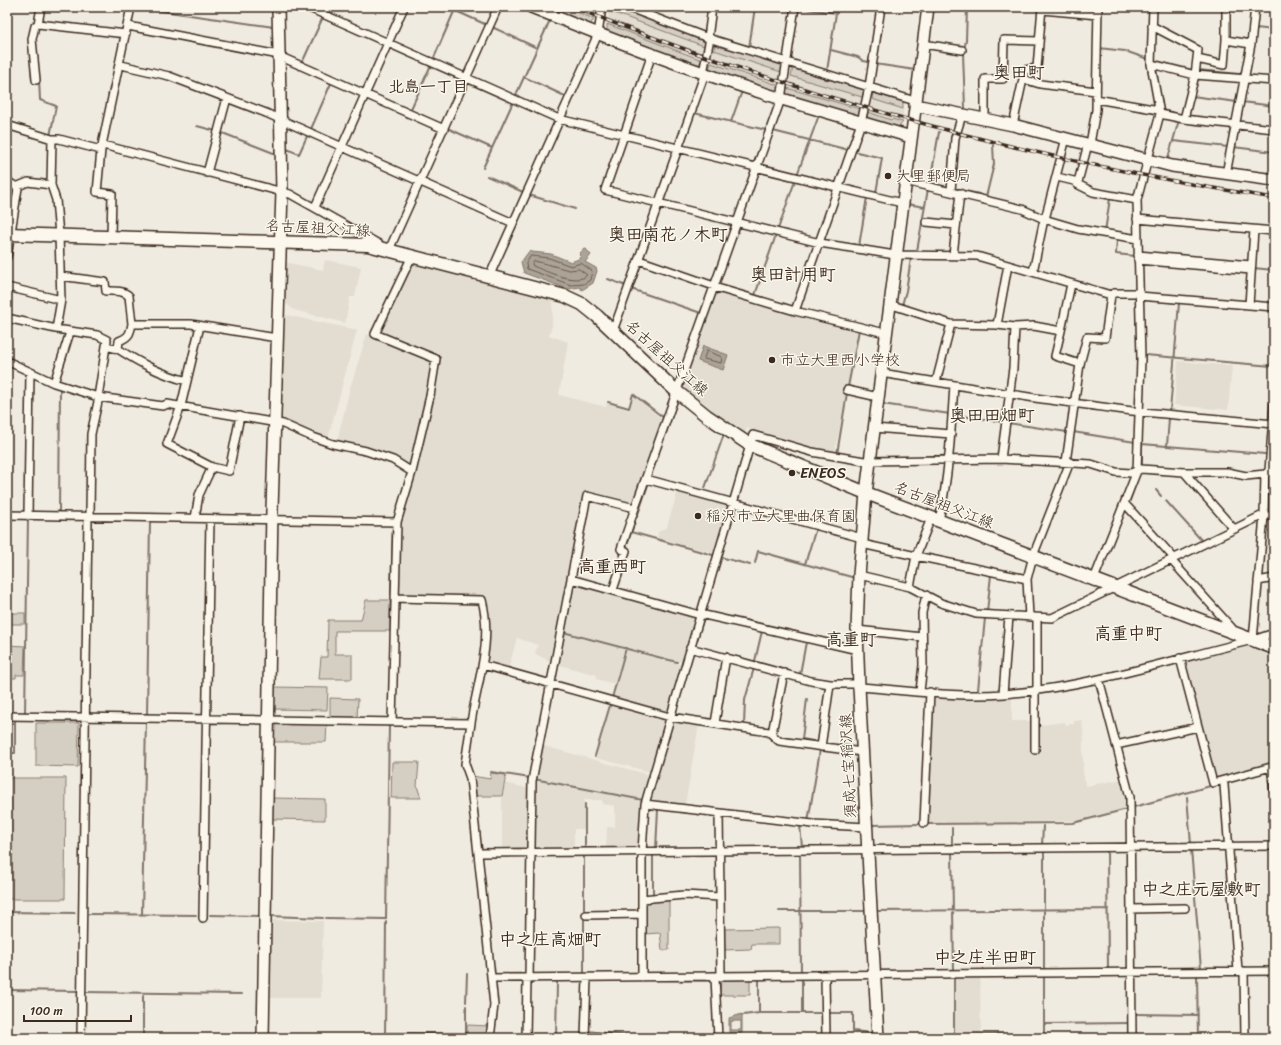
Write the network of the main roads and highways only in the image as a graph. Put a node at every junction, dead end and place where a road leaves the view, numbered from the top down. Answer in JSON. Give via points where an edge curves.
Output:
{"nodes":[{"id":1,"x":9,"y":234,"type":"edge"},
{"id":2,"x":1274,"y":648,"type":"edge"}],
"edges":[{"from":1,"to":2,"type":"main road","name":"名古屋祖父江線","via":[[368,245],[573,299],[597,316],[676,391],[750,445],[866,493]]}]}
